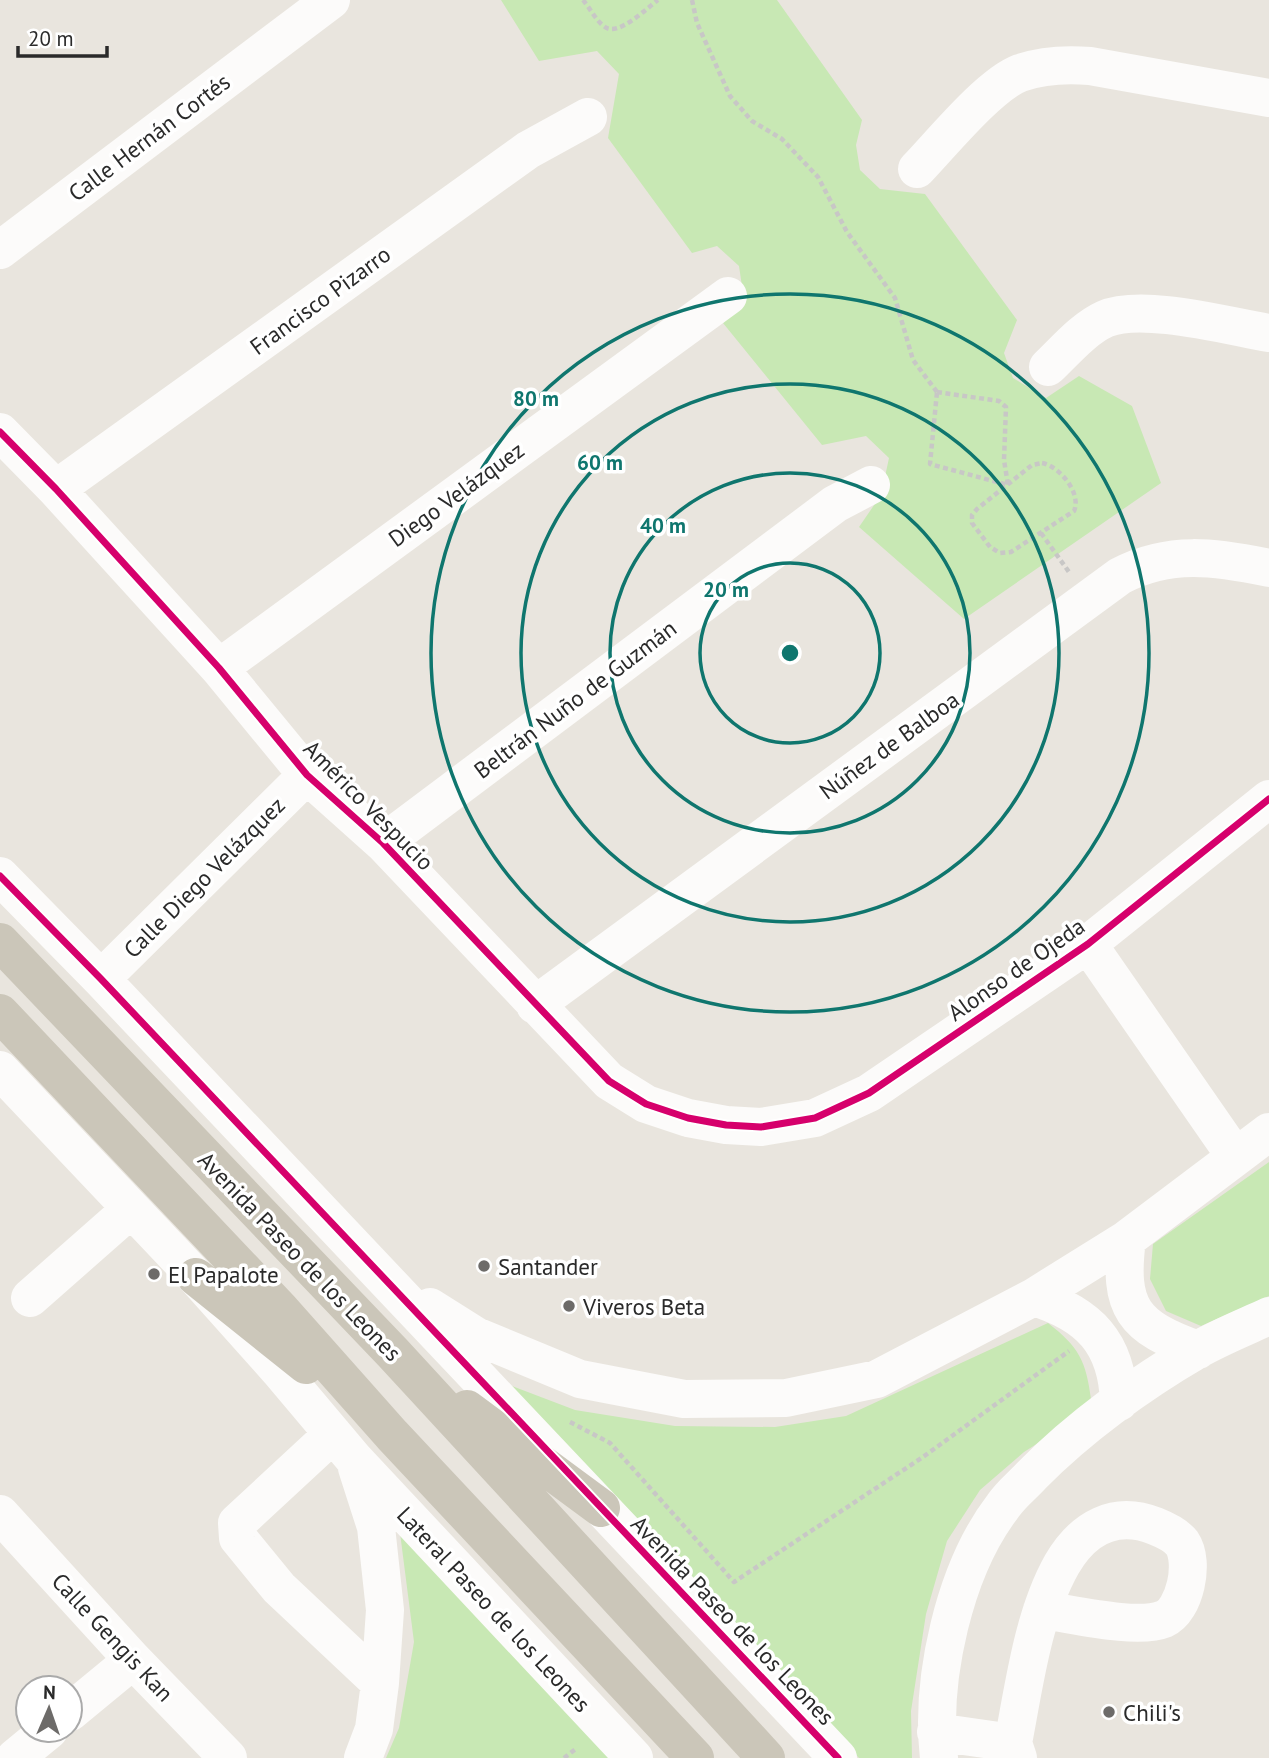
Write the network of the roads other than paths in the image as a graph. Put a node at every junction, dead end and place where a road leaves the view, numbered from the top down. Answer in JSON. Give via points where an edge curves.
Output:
{"nodes":[{"id":1,"x":331,"y":0,"type":"edge"},
{"id":2,"x":1269,"y":98,"type":"edge"},
{"id":3,"x":588,"y":117,"type":"dead end"},
{"id":4,"x":917,"y":169,"type":"dead end"},
{"id":5,"x":0,"y":250,"type":"edge"},
{"id":6,"x":728,"y":296,"type":"dead end"},
{"id":7,"x":1269,"y":333,"type":"edge"},
{"id":8,"x":1048,"y":367,"type":"dead end"},
{"id":9,"x":0,"y":432,"type":"edge"},
{"id":10,"x":871,"y":485,"type":"dead end"},
{"id":11,"x":56,"y":489,"type":"junction"},
{"id":12,"x":1269,"y":568,"type":"edge"},
{"id":13,"x":219,"y":668,"type":"junction"},
{"id":14,"x":307,"y":775,"type":"junction"},
{"id":15,"x":1269,"y":799,"type":"edge"},
{"id":16,"x":383,"y":843,"type":"junction"},
{"id":17,"x":0,"y":876,"type":"edge"},
{"id":18,"x":0,"y":942,"type":"edge"},
{"id":19,"x":1088,"y":944,"type":"junction"},
{"id":20,"x":101,"y":979,"type":"junction"},
{"id":21,"x":535,"y":1005,"type":"junction"},
{"id":22,"x":0,"y":1013,"type":"edge"},
{"id":23,"x":0,"y":1070,"type":"edge"},
{"id":24,"x":761,"y":1127,"type":"joint"},
{"id":25,"x":1269,"y":1132,"type":"edge"},
{"id":26,"x":1234,"y":1156,"type":"junction"},
{"id":27,"x":131,"y":1209,"type":"junction"},
{"id":28,"x":1127,"y":1239,"type":"junction"},
{"id":29,"x":196,"y":1277,"type":"junction"},
{"id":30,"x":383,"y":1277,"type":"junction"},
{"id":31,"x":1034,"y":1297,"type":"junction"},
{"id":32,"x":30,"y":1298,"type":"dead end"},
{"id":33,"x":1269,"y":1316,"type":"edge"},
{"id":34,"x":1198,"y":1350,"type":"junction"},
{"id":35,"x":393,"y":1353,"type":"junction"},
{"id":36,"x":1119,"y":1402,"type":"junction"},
{"id":37,"x":393,"y":1435,"type":"junction"},
{"id":38,"x":344,"y":1447,"type":"junction"},
{"id":39,"x":600,"y":1508,"type":"junction"},
{"id":40,"x":0,"y":1514,"type":"edge"},
{"id":41,"x":1042,"y":1610,"type":"dead end"},
{"id":42,"x":133,"y":1660,"type":"junction"},
{"id":43,"x":380,"y":1683,"type":"junction"},
{"id":44,"x":84,"y":1700,"type":"edge"},
{"id":45,"x":32,"y":1744,"type":"edge"},
{"id":46,"x":938,"y":1745,"type":"edge"},
{"id":47,"x":1015,"y":1751,"type":"edge"},
{"id":48,"x":15,"y":1758,"type":"edge"},
{"id":49,"x":228,"y":1758,"type":"edge"},
{"id":50,"x":363,"y":1758,"type":"edge"},
{"id":51,"x":634,"y":1758,"type":"edge"},
{"id":52,"x":695,"y":1758,"type":"edge"},
{"id":53,"x":766,"y":1758,"type":"edge"},
{"id":54,"x":838,"y":1758,"type":"edge"}],
"edges":[{"from":1,"to":5,"type":"street","name":"Calle Hernán Cortés"},
{"from":2,"to":4,"type":"street","via":[[1090,66],[1039,68],[996,87]]},
{"from":3,"to":11,"type":"street","name":"Francisco Pizarro","via":[[528,150]]},
{"from":6,"to":13,"type":"street","name":"Diego Velázquez"},
{"from":7,"to":8,"type":"street","via":[[1154,313],[1121,314],[1092,326]]},
{"from":9,"to":11,"type":"street","name":"Américo Vespucio"},
{"from":10,"to":16,"type":"street","name":"Beltrán Nuño de Guzmán","via":[[835,504]]},
{"from":11,"to":13,"type":"street","name":"Américo Vespucio"},
{"from":12,"to":21,"type":"street","name":"Núñez de Balboa","via":[[1206,558],[1164,559],[1119,576]]},
{"from":13,"to":14,"type":"street","name":"Américo Vespucio"},
{"from":14,"to":16,"type":"street","name":"Américo Vespucio"},
{"from":14,"to":20,"type":"street","name":"Calle Diego Velázquez"},
{"from":15,"to":19,"type":"street","name":"Alonso de Ojeda"},
{"from":16,"to":21,"type":"street","name":"Américo Vespucio"},
{"from":17,"to":20,"type":"street"},
{"from":18,"to":35,"type":"main road","name":"Avenida Paseo de los Leones"},
{"from":19,"to":24,"type":"street","name":"Alonso de Ojeda","via":[[869,1093],[815,1118]]},
{"from":19,"to":26,"type":"street"},
{"from":20,"to":30,"type":"street"},
{"from":21,"to":24,"type":"street","name":"Américo Vespucio","via":[[609,1081],[646,1104],[701,1120]]},
{"from":22,"to":37,"type":"main road"},
{"from":23,"to":27,"type":"street","name":"Lateral Paseo de los Leones"},
{"from":25,"to":26,"type":"street"},
{"from":26,"to":28,"type":"street"},
{"from":27,"to":29,"type":"street","name":"Lateral Paseo de los Leones"},
{"from":27,"to":32,"type":"street"},
{"from":28,"to":31,"type":"street"},
{"from":28,"to":34,"type":"street","via":[[1124,1274],[1134,1312],[1166,1339]]},
{"from":29,"to":37,"type":"main road"},
{"from":29,"to":38,"type":"street","name":"Lateral Paseo de los Leones"},
{"from":30,"to":31,"type":"street","via":[[476,1336],[580,1379],[684,1399],[786,1398],[877,1379]]},
{"from":30,"to":39,"type":"street","name":"Avenida Paseo de los Leones"},
{"from":31,"to":36,"type":"street","via":[[1068,1310],[1096,1333],[1115,1364]]},
{"from":33,"to":34,"type":"street"},
{"from":34,"to":36,"type":"street"},
{"from":35,"to":39,"type":"main road"},
{"from":35,"to":53,"type":"main road","name":"Avenida Paseo de los Leones"},
{"from":36,"to":46,"type":"street","via":[[1052,1454],[1003,1505],[968,1566],[944,1643]]},
{"from":37,"to":52,"type":"main road"},
{"from":38,"to":43,"type":"street","via":[[376,1527],[380,1553],[385,1610]]},
{"from":38,"to":43,"type":"street","via":[[237,1523],[238,1538],[279,1588]]},
{"from":38,"to":51,"type":"street","name":"Lateral Paseo de los Leones"},
{"from":39,"to":54,"type":"street","name":"Avenida Paseo de los Leones"},
{"from":40,"to":42,"type":"street","name":"Calle Gengis Kan"},
{"from":41,"to":47,"type":"street"},
{"from":42,"to":44,"type":"street"},
{"from":42,"to":49,"type":"street","name":"Calle Gengis Kan"},
{"from":43,"to":50,"type":"street","via":[[374,1729]]},
{"from":45,"to":48,"type":"street"},
{"from":46,"to":47,"type":"street"}]}
